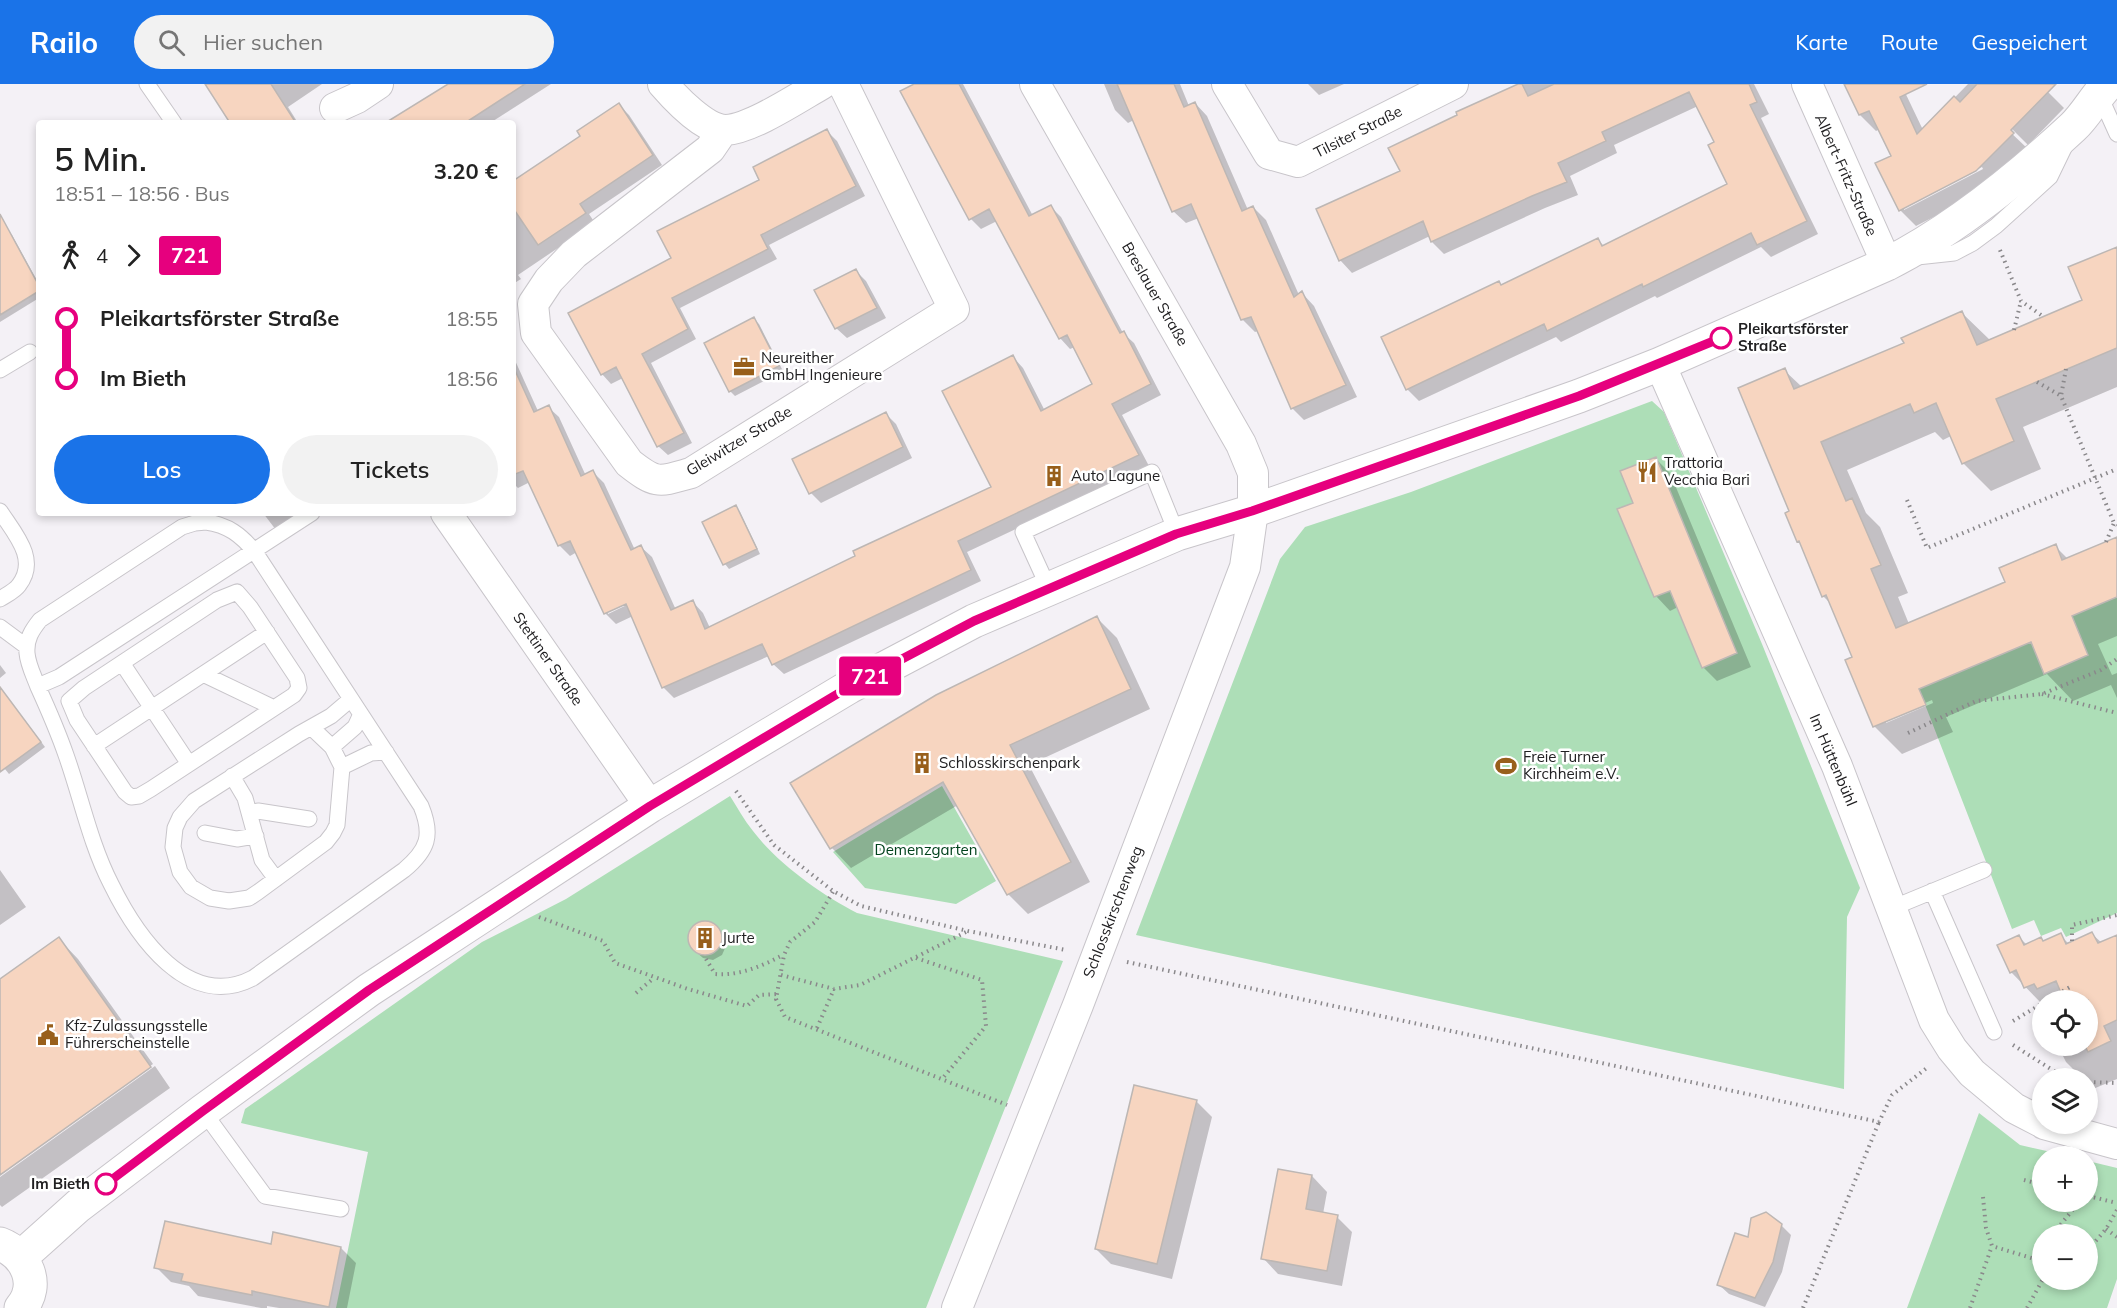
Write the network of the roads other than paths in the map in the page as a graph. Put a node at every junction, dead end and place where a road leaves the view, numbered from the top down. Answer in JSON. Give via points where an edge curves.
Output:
{"nodes":[{"id":1,"x":147,"y":84,"type":"edge"},
{"id":2,"x":378,"y":84,"type":"edge"},
{"id":3,"x":663,"y":84,"type":"edge"},
{"id":4,"x":822,"y":84,"type":"edge"},
{"id":5,"x":843,"y":84,"type":"edge"},
{"id":6,"x":1035,"y":84,"type":"edge"},
{"id":7,"x":1227,"y":84,"type":"edge"},
{"id":8,"x":1453,"y":84,"type":"edge"},
{"id":9,"x":1806,"y":84,"type":"edge"},
{"id":10,"x":2103,"y":89,"type":"edge"},
{"id":11,"x":335,"y":108,"type":"dead end"},
{"id":12,"x":172,"y":120,"type":"edge"},
{"id":13,"x":723,"y":130,"type":"junction"},
{"id":14,"x":2117,"y":134,"type":"edge"},
{"id":15,"x":1895,"y":261,"type":"junction"},
{"id":16,"x":30,"y":352,"type":"dead end"},
{"id":17,"x":1660,"y":364,"type":"junction"},
{"id":18,"x":0,"y":370,"type":"edge"},
{"id":19,"x":0,"y":511,"type":"edge"},
{"id":20,"x":1252,"y":511,"type":"junction"},
{"id":21,"x":308,"y":516,"type":"edge"},
{"id":22,"x":448,"y":516,"type":"edge"},
{"id":23,"x":1176,"y":534,"type":"junction"},
{"id":24,"x":255,"y":552,"type":"junction"},
{"id":25,"x":1049,"y":589,"type":"junction"},
{"id":26,"x":0,"y":599,"type":"edge"},
{"id":27,"x":0,"y":627,"type":"edge"},
{"id":28,"x":267,"y":632,"type":"junction"},
{"id":29,"x":27,"y":647,"type":"junction"},
{"id":30,"x":122,"y":663,"type":"junction"},
{"id":31,"x":203,"y":674,"type":"junction"},
{"id":32,"x":38,"y":686,"type":"junction"},
{"id":33,"x":351,"y":699,"type":"junction"},
{"id":34,"x":152,"y":708,"type":"junction"},
{"id":35,"x":274,"y":708,"type":"junction"},
{"id":36,"x":362,"y":714,"type":"junction"},
{"id":37,"x":312,"y":728,"type":"junction"},
{"id":38,"x":94,"y":746,"type":"junction"},
{"id":39,"x":332,"y":747,"type":"junction"},
{"id":40,"x":386,"y":752,"type":"junction"},
{"id":41,"x":189,"y":764,"type":"junction"},
{"id":42,"x":342,"y":768,"type":"junction"},
{"id":43,"x":232,"y":776,"type":"junction"},
{"id":44,"x":650,"y":806,"type":"junction"},
{"id":45,"x":250,"y":813,"type":"junction"},
{"id":46,"x":309,"y":819,"type":"dead end"},
{"id":47,"x":205,"y":833,"type":"dead end"},
{"id":48,"x":256,"y":836,"type":"junction"},
{"id":49,"x":1984,"y":870,"type":"dead end"},
{"id":50,"x":276,"y":879,"type":"junction"},
{"id":51,"x":1932,"y":891,"type":"junction"},
{"id":52,"x":1892,"y":908,"type":"junction"},
{"id":53,"x":1994,"y":1032,"type":"road end"},
{"id":54,"x":203,"y":1111,"type":"junction"},
{"id":55,"x":2032,"y":1117,"type":"edge"},
{"id":56,"x":2076,"y":1134,"type":"edge"},
{"id":57,"x":2117,"y":1144,"type":"edge"},
{"id":58,"x":341,"y":1209,"type":"dead end"},
{"id":59,"x":10,"y":1250,"type":"edge"},
{"id":60,"x":30,"y":1306,"type":"edge"},
{"id":61,"x":957,"y":1308,"type":"edge"}],
"edges":[{"from":1,"to":12,"type":"lane"},
{"from":2,"to":11,"type":"street"},
{"from":3,"to":13,"type":"street","via":[[698,119]]},
{"from":4,"to":13,"type":"street","via":[[756,120]]},
{"from":5,"to":13,"type":"street","name":"Gleiwitzer Straße","via":[[954,309],[691,473],[662,481],[647,477],[629,463],[536,333],[533,304],[549,279],[574,254],[710,149]]},
{"from":6,"to":20,"type":"street","name":"Breslauer Straße","via":[[1241,444],[1253,472]]},
{"from":7,"to":8,"type":"street","name":"Tilsiter Straße","via":[[1269,153],[1298,162]]},
{"from":9,"to":15,"type":"street","name":"Albert-Fritz-Straße"},
{"from":10,"to":14,"type":"lane"},
{"from":10,"to":15,"type":"street","via":[[2075,125],[1985,202]]},
{"from":15,"to":17,"type":"street"},
{"from":16,"to":18,"type":"lane"},
{"from":17,"to":20,"type":"street"},
{"from":17,"to":52,"type":"street","name":"Im Hüttenbühl","via":[[1832,756]]},
{"from":19,"to":26,"type":"lane","via":[[25,550],[27,569],[19,586]]},
{"from":20,"to":23,"type":"street"},
{"from":20,"to":61,"type":"street","name":"Schlosskirschenweg","via":[[1245,567]]},
{"from":21,"to":24,"type":"lane"},
{"from":22,"to":44,"type":"street","name":"Stettiner Straße"},
{"from":23,"to":25,"type":"street"},
{"from":23,"to":25,"type":"lane","via":[[1152,472],[1023,532]]},
{"from":24,"to":29,"type":"lane","via":[[242,537],[224,526],[206,522],[188,525],[40,620],[32,629]]},
{"from":24,"to":32,"type":"lane","via":[[59,677]]},
{"from":24,"to":33,"type":"lane"},
{"from":25,"to":44,"type":"street","via":[[974,621],[849,687]]},
{"from":27,"to":29,"type":"lane"},
{"from":28,"to":30,"type":"lane","via":[[237,592],[218,600]]},
{"from":28,"to":31,"type":"lane"},
{"from":28,"to":35,"type":"lane","via":[[297,678],[299,688]]},
{"from":29,"to":32,"type":"lane","via":[[30,669]]},
{"from":30,"to":34,"type":"lane"},
{"from":30,"to":38,"type":"lane","via":[[69,701]]},
{"from":31,"to":34,"type":"lane"},
{"from":31,"to":35,"type":"lane"},
{"from":32,"to":40,"type":"lane","via":[[66,755],[100,859],[121,903],[143,936],[168,963],[188,978],[211,986],[228,987],[253,978],[417,859],[426,840],[427,819]]},
{"from":33,"to":36,"type":"lane"},
{"from":33,"to":37,"type":"lane"},
{"from":34,"to":38,"type":"lane"},
{"from":34,"to":41,"type":"lane"},
{"from":35,"to":41,"type":"lane"},
{"from":36,"to":39,"type":"lane","via":[[355,728]]},
{"from":36,"to":40,"type":"lane"},
{"from":37,"to":39,"type":"lane"},
{"from":37,"to":43,"type":"lane"},
{"from":38,"to":41,"type":"lane","via":[[131,797],[139,796]]},
{"from":39,"to":42,"type":"lane"},
{"from":40,"to":42,"type":"lane","via":[[371,753]]},
{"from":42,"to":50,"type":"lane","via":[[339,815],[333,833]]},
{"from":43,"to":45,"type":"lane"},
{"from":43,"to":50,"type":"lane","via":[[194,801],[180,817],[173,847],[180,872],[201,894],[229,901],[249,897]]},
{"from":44,"to":54,"type":"street","via":[[369,990]]},
{"from":45,"to":46,"type":"lane"},
{"from":45,"to":48,"type":"lane"},
{"from":47,"to":48,"type":"lane","via":[[237,839]]},
{"from":48,"to":50,"type":"lane","via":[[262,860]]},
{"from":49,"to":51,"type":"lane"},
{"from":51,"to":52,"type":"lane"},
{"from":51,"to":53,"type":"lane"},
{"from":52,"to":55,"type":"street","name":"Im Hüttenbühl","via":[[1934,1020],[1952,1049],[2001,1098]]},
{"from":54,"to":58,"type":"lane","via":[[265,1196]]},
{"from":54,"to":59,"type":"street","via":[[78,1206]]},
{"from":56,"to":57,"type":"street","name":"Im Hüttenbühl"},
{"from":59,"to":60,"type":"street","via":[[29,1274]]}]}
